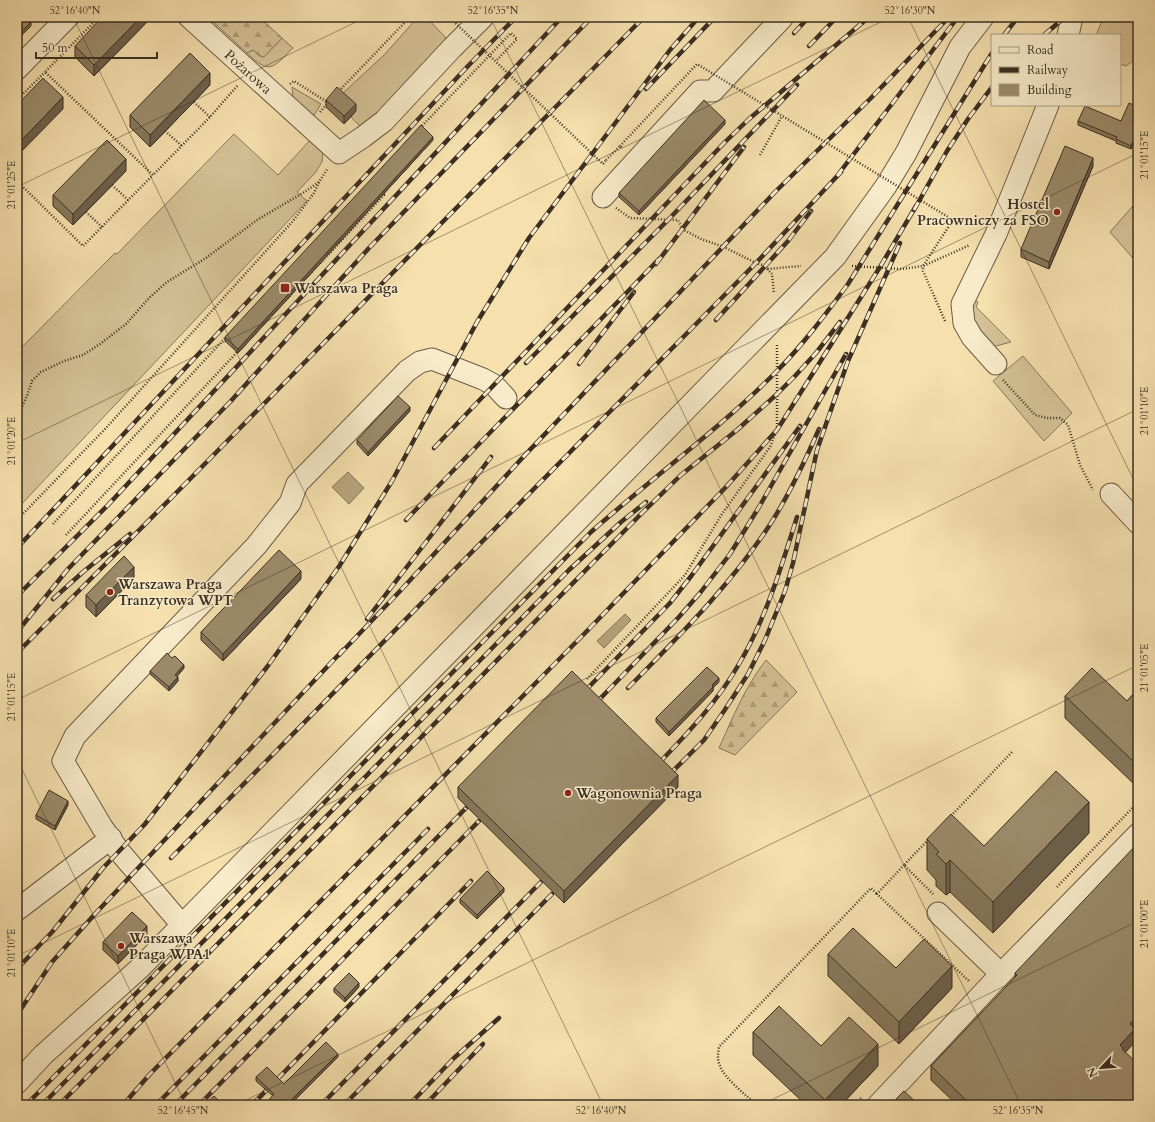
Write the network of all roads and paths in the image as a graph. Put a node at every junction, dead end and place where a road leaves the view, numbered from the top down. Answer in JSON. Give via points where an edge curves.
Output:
{"nodes":[{"id":1,"x":68,"y":17,"type":"edge"},
{"id":2,"x":100,"y":17,"type":"edge"},
{"id":3,"x":189,"y":17,"type":"edge"},
{"id":4,"x":410,"y":17,"type":"edge"},
{"id":5,"x":449,"y":17,"type":"edge"},
{"id":6,"x":483,"y":17,"type":"edge"},
{"id":7,"x":783,"y":17,"type":"edge"},
{"id":8,"x":983,"y":17,"type":"edge"},
{"id":9,"x":1072,"y":17,"type":"edge"},
{"id":10,"x":1068,"y":34,"type":"edge"},
{"id":11,"x":80,"y":37,"type":"junction"},
{"id":12,"x":84,"y":41,"type":"edge"},
{"id":13,"x":496,"y":61,"type":"junction"},
{"id":14,"x":17,"y":69,"type":"edge"},
{"id":15,"x":45,"y":72,"type":"junction"},
{"id":16,"x":238,"y":84,"type":"dead end"},
{"id":17,"x":335,"y":95,"type":"edge"},
{"id":18,"x":21,"y":96,"type":"junction"},
{"id":19,"x":276,"y":96,"type":"junction"},
{"id":20,"x":17,"y":100,"type":"edge"},
{"id":21,"x":25,"y":100,"type":"edge"},
{"id":22,"x":194,"y":102,"type":"edge"},
{"id":23,"x":1048,"y":106,"type":"edge"},
{"id":24,"x":210,"y":116,"type":"junction"},
{"id":25,"x":782,"y":117,"type":"junction"},
{"id":26,"x":308,"y":126,"type":"junction"},
{"id":27,"x":165,"y":131,"type":"edge"},
{"id":28,"x":418,"y":131,"type":"edge"},
{"id":29,"x":182,"y":146,"type":"junction"},
{"id":30,"x":339,"y":153,"type":"junction"},
{"id":31,"x":760,"y":155,"type":"dead end"},
{"id":32,"x":153,"y":175,"type":"junction"},
{"id":33,"x":17,"y":181,"type":"edge"},
{"id":34,"x":319,"y":182,"type":"junction"},
{"id":35,"x":112,"y":185,"type":"edge"},
{"id":36,"x":380,"y":192,"type":"edge"},
{"id":37,"x":603,"y":197,"type":"joint"},
{"id":38,"x":128,"y":200,"type":"junction"},
{"id":39,"x":86,"y":212,"type":"edge"},
{"id":40,"x":102,"y":227,"type":"junction"},
{"id":41,"x":996,"y":234,"type":"junction"},
{"id":42,"x":929,"y":258,"type":"dead end"},
{"id":43,"x":827,"y":265,"type":"junction"},
{"id":44,"x":768,"y":269,"type":"junction"},
{"id":45,"x":776,"y":317,"type":"junction"},
{"id":46,"x":230,"y":333,"type":"edge"},
{"id":47,"x":999,"y":372,"type":"joint"},
{"id":48,"x":506,"y":398,"type":"dead end"},
{"id":49,"x":17,"y":416,"type":"edge"},
{"id":50,"x":1104,"y":494,"type":"joint"},
{"id":51,"x":17,"y":520,"type":"edge"},
{"id":52,"x":53,"y":524,"type":"dead end"},
{"id":53,"x":1138,"y":524,"type":"edge"},
{"id":54,"x":66,"y":535,"type":"dead end"},
{"id":55,"x":587,"y":678,"type":"dead end"},
{"id":56,"x":1012,"y":752,"type":"dead end"},
{"id":57,"x":947,"y":820,"type":"edge"},
{"id":58,"x":1138,"y":834,"type":"edge"},
{"id":59,"x":931,"y":837,"type":"edge"},
{"id":60,"x":111,"y":838,"type":"junction"},
{"id":61,"x":904,"y":865,"type":"junction"},
{"id":62,"x":877,"y":894,"type":"junction"},
{"id":63,"x":938,"y":905,"type":"joint"},
{"id":64,"x":17,"y":910,"type":"edge"},
{"id":65,"x":182,"y":925,"type":"junction"},
{"id":66,"x":1001,"y":974,"type":"junction"},
{"id":67,"x":972,"y":984,"type":"dead end"},
{"id":68,"x":17,"y":1083,"type":"edge"},
{"id":69,"x":757,"y":1105,"type":"edge"},
{"id":70,"x":878,"y":1105,"type":"edge"}],
"edges":[{"from":1,"to":14,"type":"street"},
{"from":2,"to":11,"type":"path"},
{"from":3,"to":19,"type":"street","name":"Pożarowa"},
{"from":4,"to":17,"type":"path"},
{"from":5,"to":13,"type":"path","bridge":true},
{"from":6,"to":30,"type":"street","via":[[384,120]]},
{"from":7,"to":37,"type":"street","via":[[713,91],[700,91]]},
{"from":8,"to":43,"type":"street","via":[[960,47],[906,153],[886,186]]},
{"from":9,"to":10,"type":"street"},
{"from":11,"to":12,"type":"path"},
{"from":11,"to":15,"type":"path"},
{"from":13,"to":25,"type":"path","bridge":true,"via":[[603,164],[696,64]]},
{"from":13,"to":28,"type":"path","bridge":true,"via":[[517,39],[511,33]]},
{"from":15,"to":18,"type":"path"},
{"from":15,"to":32,"type":"path"},
{"from":16,"to":24,"type":"path"},
{"from":18,"to":20,"type":"path"},
{"from":18,"to":21,"type":"path"},
{"from":19,"to":26,"type":"street","name":"Pożarowa"},
{"from":19,"to":26,"type":"path","via":[[294,81],[329,101]]},
{"from":22,"to":24,"type":"path"},
{"from":23,"to":41,"type":"street"},
{"from":24,"to":29,"type":"path"},
{"from":25,"to":31,"type":"path"},
{"from":25,"to":42,"type":"path","bridge":true,"via":[[953,220]]},
{"from":26,"to":30,"type":"street","name":"Pożarowa"},
{"from":27,"to":29,"type":"path"},
{"from":29,"to":32,"type":"path"},
{"from":30,"to":34,"type":"path"},
{"from":32,"to":38,"type":"path"},
{"from":33,"to":40,"type":"path","via":[[83,246]]},
{"from":34,"to":49,"type":"path","via":[[257,220],[206,258],[167,282],[126,324],[100,344],[83,355],[41,372],[32,381]]},
{"from":34,"to":51,"type":"path","via":[[314,193],[288,226],[106,428]]},
{"from":35,"to":38,"type":"path"},
{"from":36,"to":54,"type":"path","via":[[384,195],[379,201]]},
{"from":37,"to":44,"type":"path","via":[[630,218],[678,220],[682,229],[700,239],[724,247]]},
{"from":38,"to":40,"type":"path"},
{"from":39,"to":40,"type":"path"},
{"from":41,"to":43,"type":"path","via":[[923,266],[902,269]]},
{"from":41,"to":47,"type":"street","via":[[962,304],[963,318],[972,337]]},
{"from":43,"to":44,"type":"path"},
{"from":43,"to":45,"type":"street"},
{"from":44,"to":45,"type":"path","via":[[772,274]]},
{"from":45,"to":55,"type":"path","via":[[777,430],[770,446],[722,514],[685,575]]},
{"from":45,"to":65,"type":"street"},
{"from":46,"to":52,"type":"path"},
{"from":47,"to":50,"type":"path","via":[[1035,415],[1060,418],[1068,426],[1080,465],[1092,489]]},
{"from":48,"to":60,"type":"street","via":[[494,385],[483,379],[432,359],[420,362],[407,371],[297,484],[290,503],[256,546],[75,736],[63,761]]},
{"from":50,"to":53,"type":"street"},
{"from":56,"to":57,"type":"path"},
{"from":58,"to":66,"type":"street"},
{"from":59,"to":61,"type":"path"},
{"from":60,"to":64,"type":"street"},
{"from":60,"to":65,"type":"street","via":[[119,851]]},
{"from":61,"to":62,"type":"path"},
{"from":61,"to":63,"type":"path"},
{"from":62,"to":67,"type":"path"},
{"from":62,"to":69,"type":"path","via":[[871,888],[720,1047],[717,1056],[724,1074]]},
{"from":63,"to":66,"type":"street"},
{"from":65,"to":68,"type":"street","via":[[141,967],[43,1055]]},
{"from":66,"to":70,"type":"street"}]}
